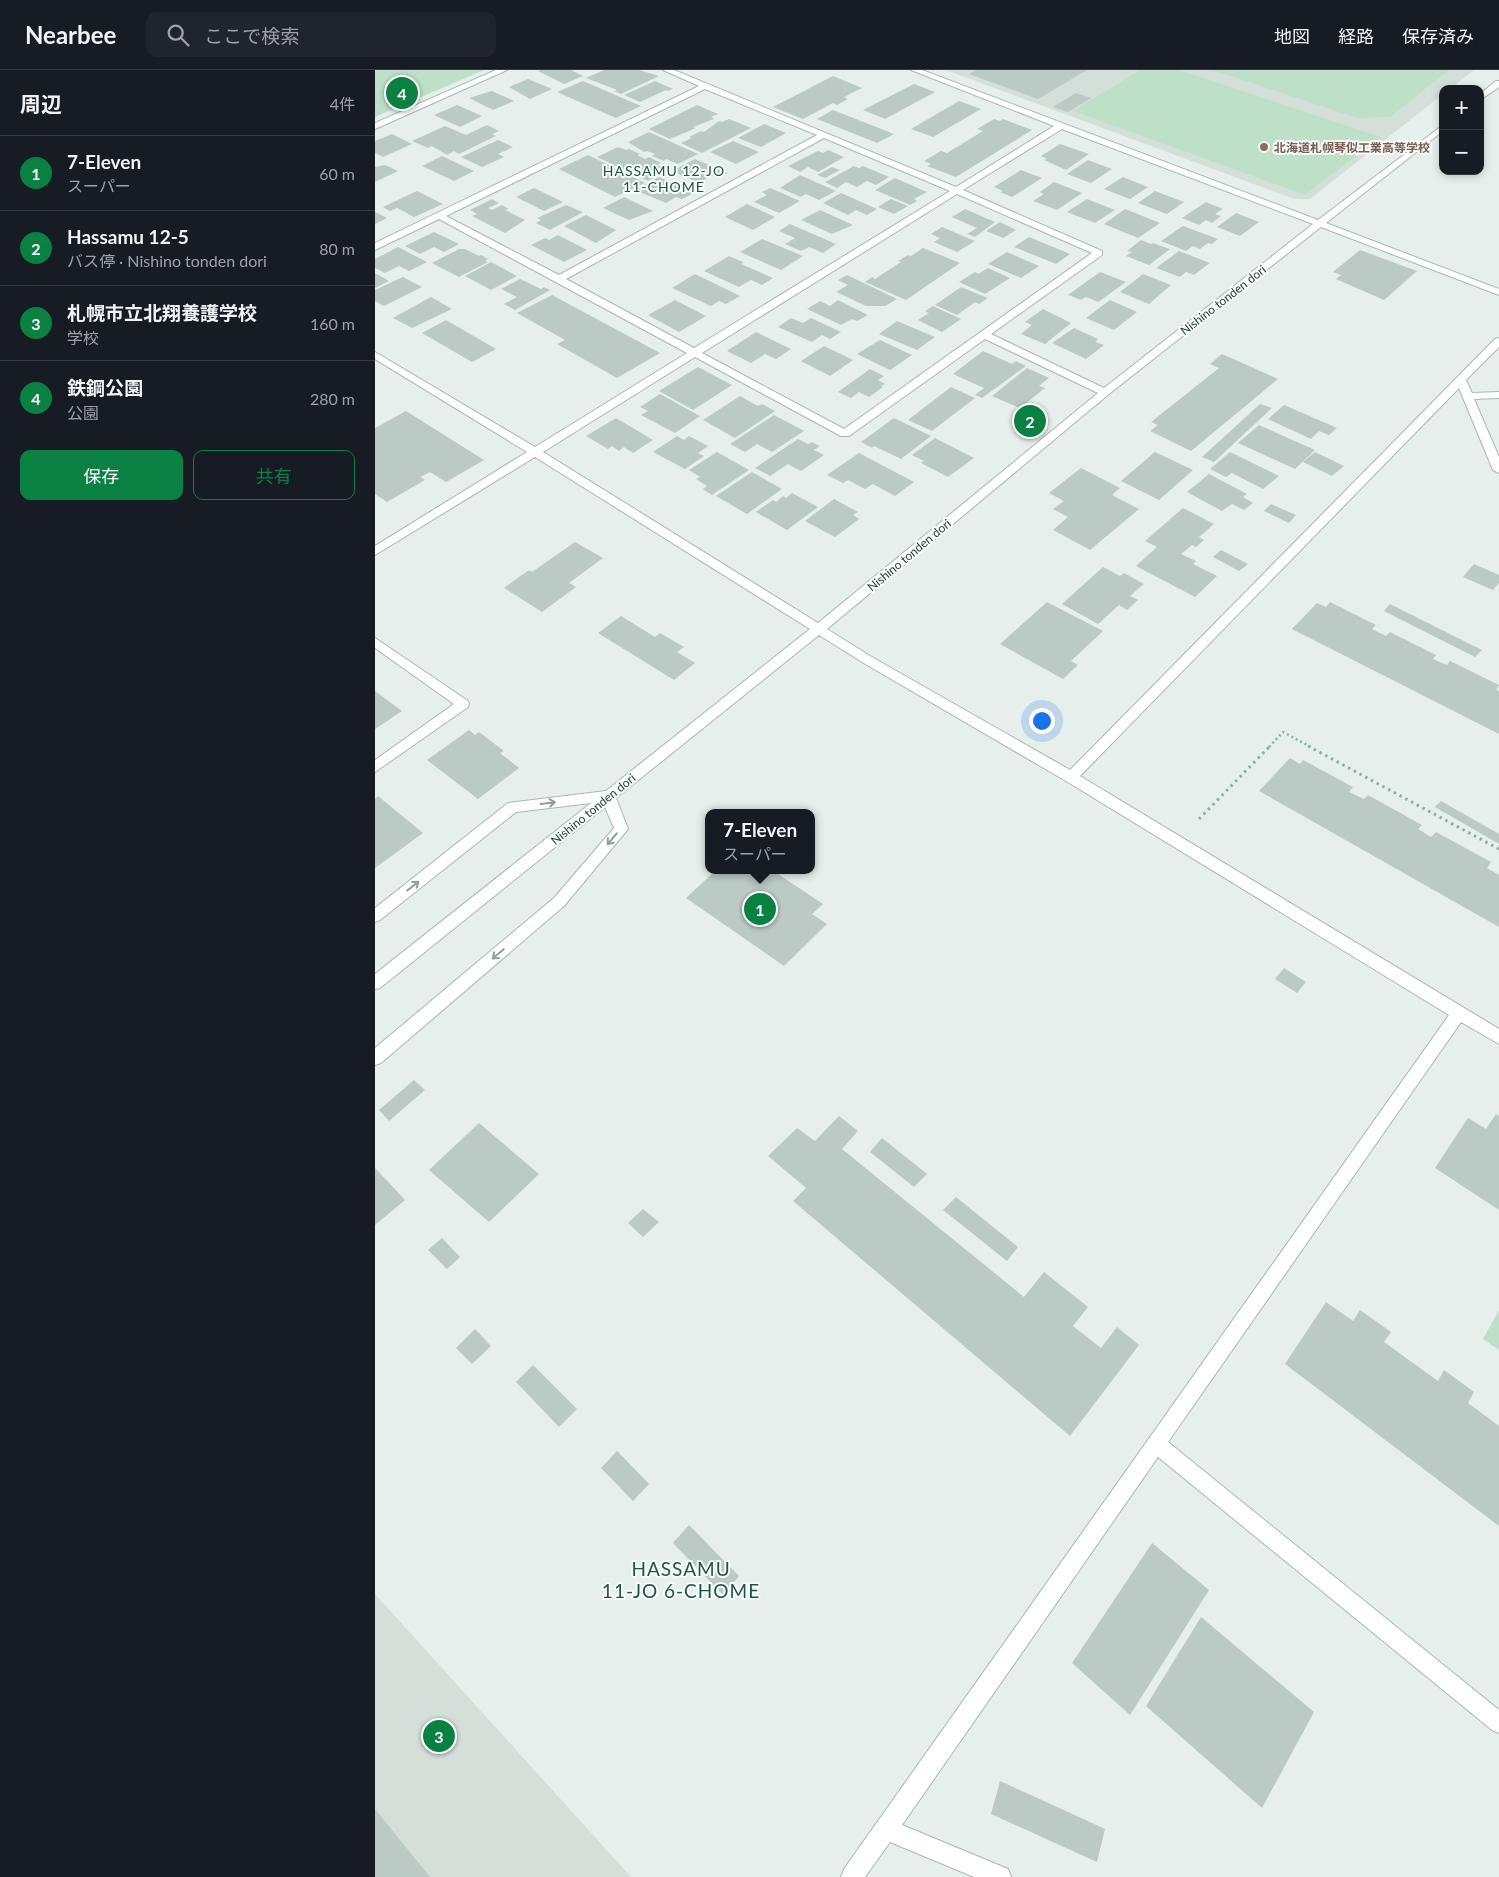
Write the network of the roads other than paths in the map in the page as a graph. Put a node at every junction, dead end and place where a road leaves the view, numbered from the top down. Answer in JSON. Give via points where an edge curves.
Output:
{"nodes":[{"id":1,"x":503,"y":70,"type":"edge"},
{"id":2,"x":667,"y":70,"type":"edge"},
{"id":3,"x":915,"y":70,"type":"edge"},
{"id":4,"x":1499,"y":83,"type":"edge"},
{"id":5,"x":705,"y":86,"type":"junction"},
{"id":6,"x":1484,"y":95,"type":"edge"},
{"id":7,"x":375,"y":126,"type":"edge"},
{"id":8,"x":1060,"y":126,"type":"junction"},
{"id":9,"x":1439,"y":130,"type":"edge"},
{"id":10,"x":823,"y":135,"type":"junction"},
{"id":11,"x":956,"y":190,"type":"junction"},
{"id":12,"x":440,"y":216,"type":"junction"},
{"id":13,"x":1319,"y":224,"type":"junction"},
{"id":14,"x":375,"y":247,"type":"edge"},
{"id":15,"x":560,"y":278,"type":"junction"},
{"id":16,"x":1499,"y":292,"type":"edge"},
{"id":17,"x":985,"y":335,"type":"junction"},
{"id":18,"x":1499,"y":341,"type":"edge"},
{"id":19,"x":693,"y":352,"type":"junction"},
{"id":20,"x":375,"y":355,"type":"edge"},
{"id":21,"x":1461,"y":380,"type":"junction"},
{"id":22,"x":1105,"y":392,"type":"junction"},
{"id":23,"x":1499,"y":395,"type":"edge"},
{"id":24,"x":1468,"y":396,"type":"junction"},
{"id":25,"x":535,"y":452,"type":"junction"},
{"id":26,"x":1499,"y":470,"type":"edge"},
{"id":27,"x":375,"y":551,"type":"edge"},
{"id":28,"x":817,"y":630,"type":"junction"},
{"id":29,"x":375,"y":642,"type":"edge"},
{"id":30,"x":375,"y":766,"type":"edge"},
{"id":31,"x":1071,"y":777,"type":"junction"},
{"id":32,"x":608,"y":796,"type":"junction"},
{"id":33,"x":375,"y":916,"type":"edge"},
{"id":34,"x":375,"y":983,"type":"edge"},
{"id":35,"x":1459,"y":1013,"type":"junction"},
{"id":36,"x":1499,"y":1037,"type":"edge"},
{"id":37,"x":375,"y":1058,"type":"edge"},
{"id":38,"x":1157,"y":1444,"type":"junction"},
{"id":39,"x":1499,"y":1723,"type":"edge"},
{"id":40,"x":886,"y":1829,"type":"junction"},
{"id":41,"x":852,"y":1877,"type":"edge"},
{"id":42,"x":1000,"y":1877,"type":"edge"}],
"edges":[{"from":1,"to":7,"type":"street"},
{"from":2,"to":5,"type":"street"},
{"from":3,"to":8,"type":"street"},
{"from":4,"to":6,"type":"street"},
{"from":5,"to":10,"type":"street"},
{"from":5,"to":12,"type":"street"},
{"from":8,"to":11,"type":"street"},
{"from":8,"to":13,"type":"street"},
{"from":9,"to":13,"type":"street","name":"Nishino tonden dori"},
{"from":10,"to":11,"type":"street"},
{"from":10,"to":15,"type":"street"},
{"from":11,"to":17,"type":"street","via":[[1099,253]]},
{"from":11,"to":19,"type":"street"},
{"from":12,"to":14,"type":"street"},
{"from":12,"to":15,"type":"street"},
{"from":13,"to":16,"type":"street"},
{"from":13,"to":22,"type":"street","name":"Nishino tonden dori"},
{"from":15,"to":19,"type":"street"},
{"from":17,"to":19,"type":"street","via":[[845,434]]},
{"from":17,"to":22,"type":"street"},
{"from":18,"to":21,"type":"street"},
{"from":19,"to":25,"type":"street"},
{"from":20,"to":25,"type":"street"},
{"from":21,"to":24,"type":"street"},
{"from":21,"to":31,"type":"street"},
{"from":22,"to":28,"type":"street","name":"Nishino tonden dori"},
{"from":23,"to":24,"type":"street"},
{"from":24,"to":26,"type":"street"},
{"from":25,"to":27,"type":"street"},
{"from":25,"to":28,"type":"street"},
{"from":28,"to":31,"type":"street"},
{"from":28,"to":32,"type":"street","name":"Nishino tonden dori"},
{"from":29,"to":30,"type":"street","via":[[463,704]]},
{"from":31,"to":35,"type":"street"},
{"from":33,"to":32,"type":"street","one_way":true,"via":[[513,808]]},
{"from":32,"to":34,"type":"street","name":"Nishino tonden dori"},
{"from":32,"to":37,"type":"street","one_way":true,"via":[[621,829],[559,902]]},
{"from":35,"to":36,"type":"street"},
{"from":35,"to":38,"type":"street"},
{"from":38,"to":39,"type":"street"},
{"from":38,"to":40,"type":"street"},
{"from":40,"to":41,"type":"street"},
{"from":40,"to":42,"type":"street"}]}
